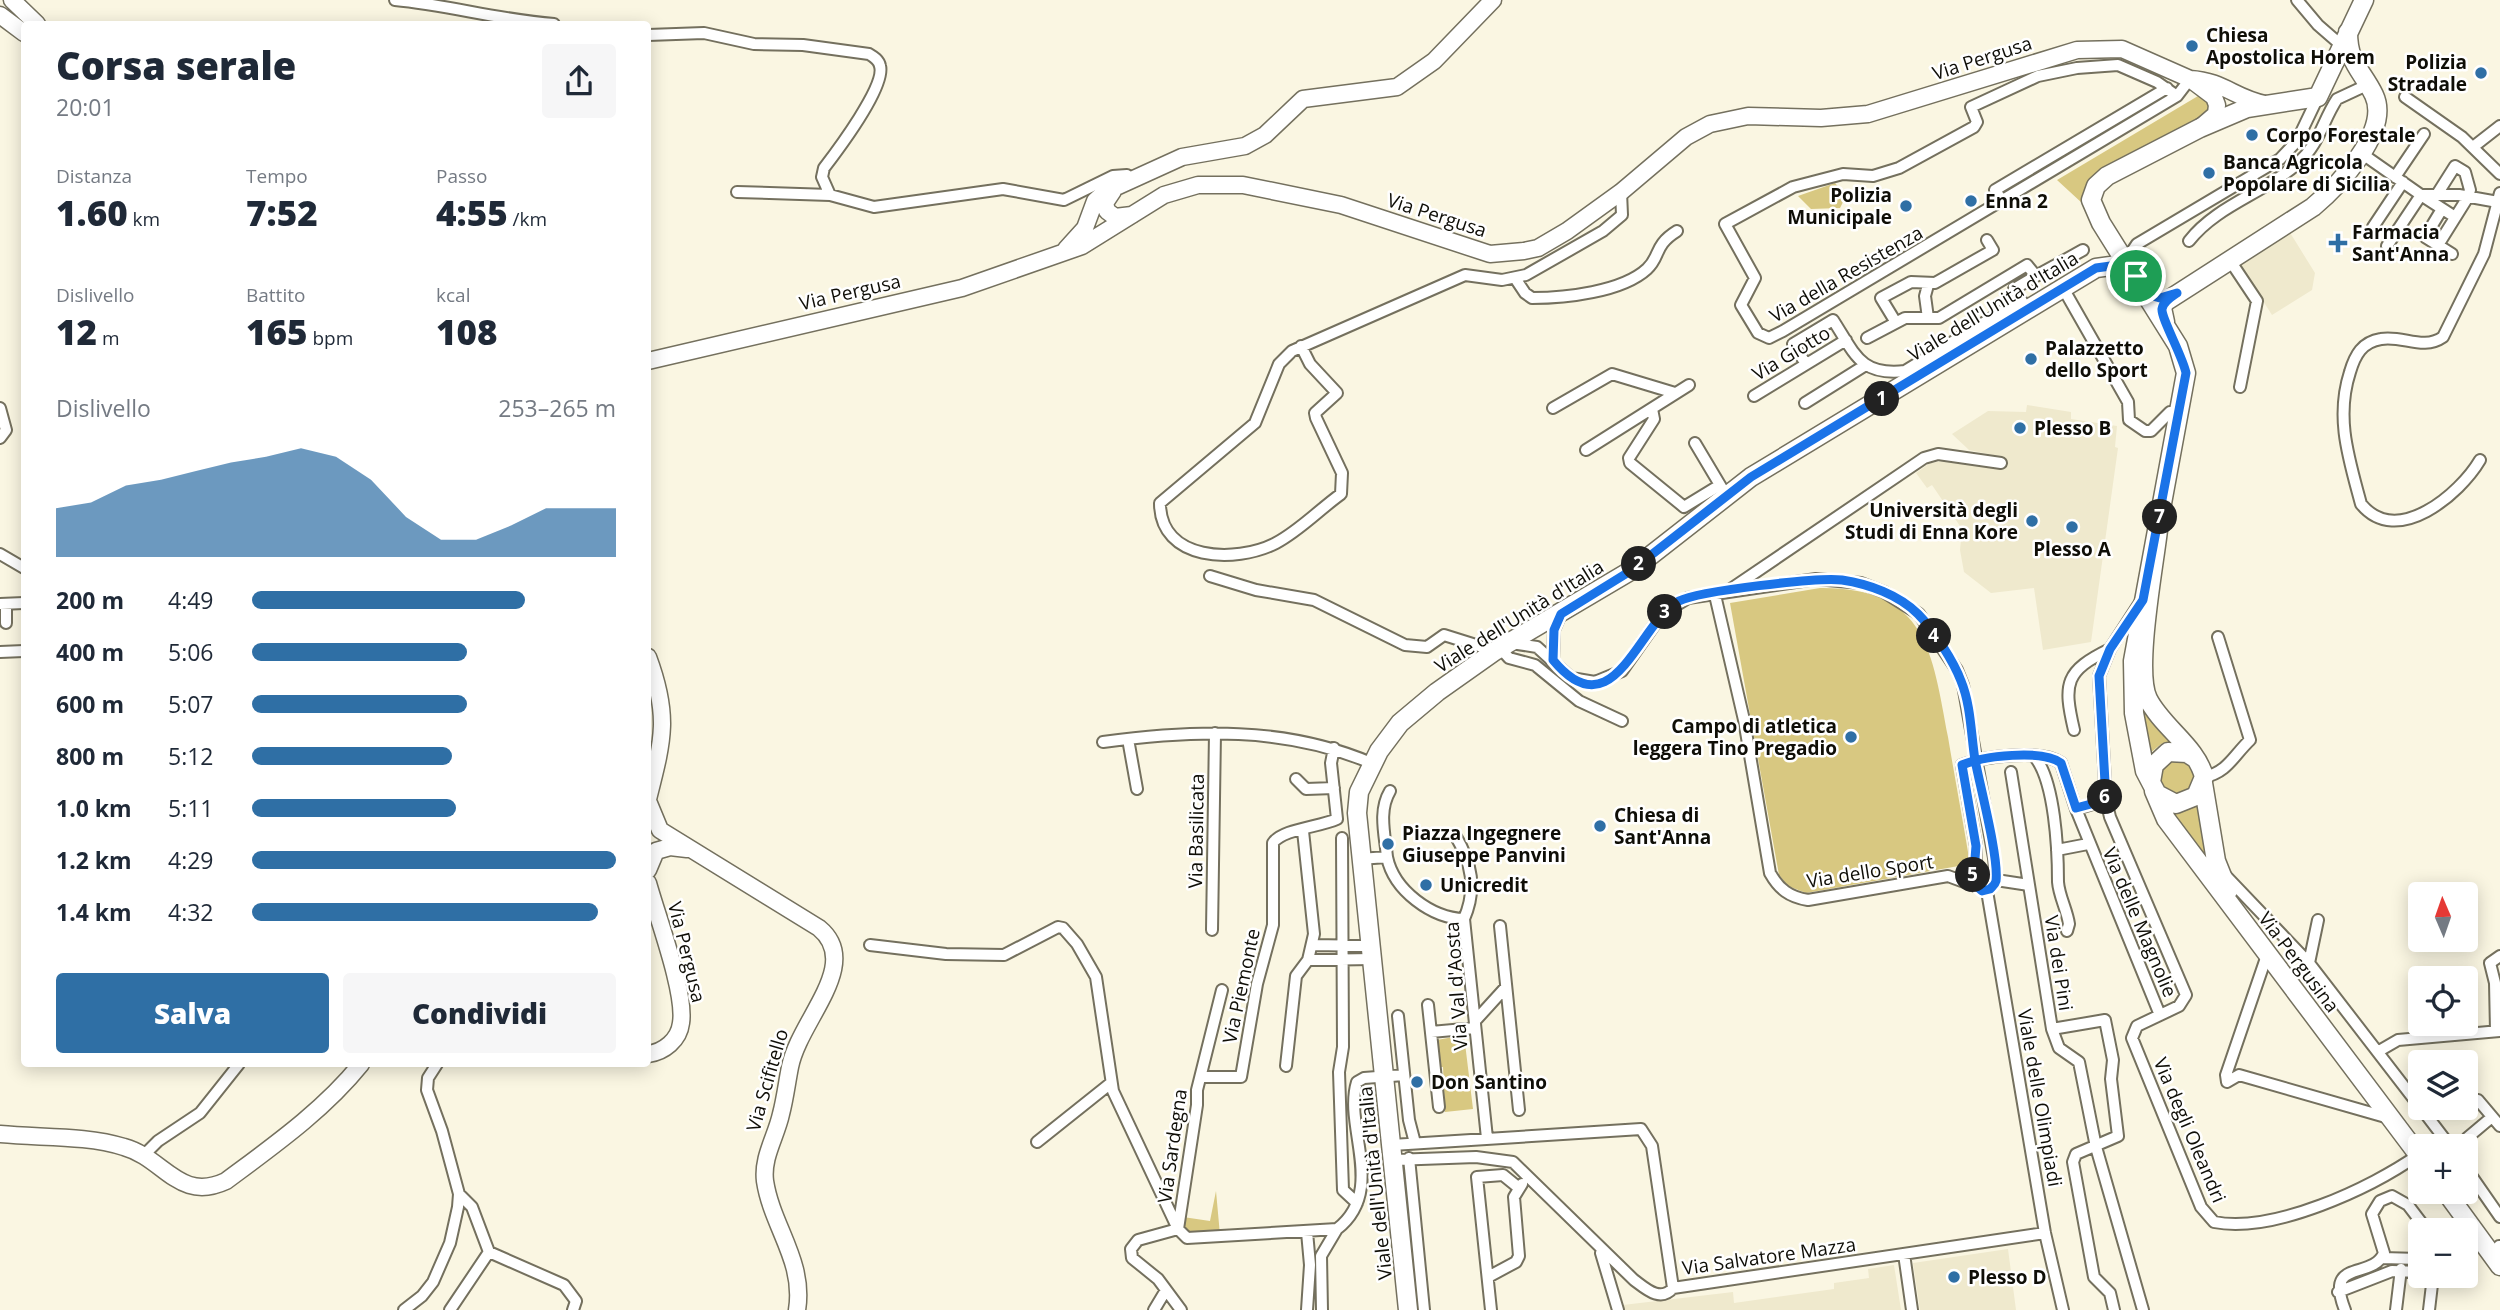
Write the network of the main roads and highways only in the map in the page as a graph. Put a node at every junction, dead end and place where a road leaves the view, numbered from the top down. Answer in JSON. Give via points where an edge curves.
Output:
{"nodes":[{"id":1,"x":11,"y":0,"type":"edge"},
{"id":2,"x":1493,"y":0,"type":"edge"},
{"id":3,"x":2364,"y":0,"type":"edge"},
{"id":4,"x":0,"y":15,"type":"edge"},
{"id":5,"x":34,"y":21,"type":"edge"},
{"id":6,"x":21,"y":31,"type":"edge"},
{"id":7,"x":2345,"y":38,"type":"junction"},
{"id":8,"x":2354,"y":68,"type":"junction"},
{"id":9,"x":2330,"y":69,"type":"junction"},
{"id":10,"x":2190,"y":79,"type":"junction"},
{"id":11,"x":2269,"y":105,"type":"junction"},
{"id":12,"x":2200,"y":128,"type":"junction"},
{"id":13,"x":1114,"y":189,"type":"junction"},
{"id":14,"x":1105,"y":202,"type":"junction"},
{"id":15,"x":1134,"y":214,"type":"junction"},
{"id":16,"x":1089,"y":216,"type":"junction"},
{"id":17,"x":2101,"y":223,"type":"junction"},
{"id":18,"x":1100,"y":236,"type":"junction"},
{"id":19,"x":1062,"y":253,"type":"junction"},
{"id":20,"x":2096,"y":268,"type":"junction"},
{"id":21,"x":2136,"y":276,"type":"junction"},
{"id":22,"x":2177,"y":293,"type":"junction"},
{"id":23,"x":2149,"y":295,"type":"junction"},
{"id":24,"x":2168,"y":329,"type":"junction"},
{"id":25,"x":651,"y":360,"type":"edge"},
{"id":26,"x":2158,"y":530,"type":"junction"},
{"id":27,"x":651,"y":665,"type":"edge"},
{"id":28,"x":2195,"y":758,"type":"junction"},
{"id":29,"x":2203,"y":780,"type":"junction"},
{"id":30,"x":2152,"y":786,"type":"junction"},
{"id":31,"x":651,"y":787,"type":"edge"},
{"id":32,"x":651,"y":812,"type":"edge"},
{"id":33,"x":651,"y":838,"type":"edge"},
{"id":34,"x":668,"y":840,"type":"junction"},
{"id":35,"x":651,"y":863,"type":"edge"},
{"id":36,"x":651,"y":894,"type":"edge"},
{"id":37,"x":651,"y":1053,"type":"edge"},
{"id":38,"x":359,"y":1067,"type":"edge"},
{"id":39,"x":0,"y":1134,"type":"edge"},
{"id":40,"x":2408,"y":1137,"type":"edge"},
{"id":41,"x":2408,"y":1139,"type":"edge"},
{"id":42,"x":2455,"y":1204,"type":"edge"},
{"id":43,"x":2467,"y":1204,"type":"edge"},
{"id":44,"x":2500,"y":1246,"type":"edge"},
{"id":45,"x":2500,"y":1266,"type":"edge"},
{"id":46,"x":797,"y":1310,"type":"edge"},
{"id":47,"x":1408,"y":1310,"type":"edge"}],
"edges":[{"from":1,"to":4,"type":"main road","via":[[9,11]]},
{"from":1,"to":5,"type":"main road"},
{"from":2,"to":13,"type":"main road","via":[[1434,61],[1397,88],[1303,99],[1255,141],[1182,157]]},
{"from":3,"to":7,"type":"main road"},
{"from":4,"to":6,"type":"main road"},
{"from":7,"to":8,"type":"main road"},
{"from":7,"to":9,"type":"main road"},
{"from":8,"to":9,"type":"main road"},
{"from":8,"to":22,"type":"main road","via":[[2378,109],[2361,153],[2334,189]]},
{"from":9,"to":11,"type":"main road","via":[[2318,97]]},
{"from":10,"to":11,"type":"main road","via":[[2212,80],[2250,102]]},
{"from":10,"to":12,"type":"main road","via":[[2214,97],[2217,105],[2216,114]]},
{"from":10,"to":15,"type":"main road","name":"Via Pergusa","via":[[2132,52],[2094,47],[1868,114],[1726,119],[1686,137],[1621,191],[1538,248],[1507,254],[1469,249],[1341,205],[1242,185],[1218,183],[1179,189]]},
{"from":11,"to":12,"type":"main road","via":[[2247,108]]},
{"from":12,"to":17,"type":"main road","via":[[2098,183],[2091,200]]},
{"from":13,"to":14,"type":"main road"},
{"from":13,"to":16,"type":"main road","via":[[1096,201]]},
{"from":14,"to":15,"type":"main road","via":[[1107,211],[1115,216]]},
{"from":14,"to":18,"type":"main road"},
{"from":15,"to":18,"type":"main road","name":"Via Pergusa"},
{"from":16,"to":18,"type":"main road","via":[[1091,227]]},
{"from":16,"to":19,"type":"main road","via":[[1079,236]]},
{"from":17,"to":20,"type":"main road","via":[[2105,253]]},
{"from":17,"to":21,"type":"main road"},
{"from":18,"to":19,"type":"main road","name":"Via Pergusa"},
{"from":19,"to":25,"type":"main road","name":"Via Pergusa","via":[[962,288]]},
{"from":20,"to":21,"type":"main road","via":[[2118,265]]},
{"from":20,"to":47,"type":"main road","name":"Viale dell'Unità d'Italia","via":[[2025,305],[1751,477],[1723,490],[1632,570],[1561,614],[1541,635],[1502,648],[1413,711],[1371,763],[1357,801],[1360,859],[1385,1077],[1404,1155]]},
{"from":21,"to":23,"type":"main road"},
{"from":22,"to":23,"type":"main road","via":[[2160,298]]},
{"from":22,"to":24,"type":"main road","via":[[2162,308]]},
{"from":23,"to":24,"type":"main road"},
{"from":24,"to":26,"type":"main road","via":[[2186,373]]},
{"from":26,"to":28,"type":"main road","via":[[2142,665],[2147,698]]},
{"from":26,"to":30,"type":"main road","name":"Via Pergusina","via":[[2139,606],[2132,694],[2140,748]]},
{"from":27,"to":31,"type":"main road","via":[[661,691],[664,729]]},
{"from":28,"to":29,"type":"main road"},
{"from":28,"to":30,"type":"main road","via":[[2178,751],[2160,757],[2151,774]]},
{"from":29,"to":30,"type":"main road","via":[[2196,796],[2176,804],[2162,799]]},
{"from":29,"to":40,"type":"main road","name":"Via Pergusina","via":[[2217,866],[2230,893]]},
{"from":30,"to":41,"type":"main road","name":"Via Pergusina","via":[[2166,819]]},
{"from":32,"to":34,"type":"main road"},
{"from":33,"to":34,"type":"main road"},
{"from":34,"to":35,"type":"main road"},
{"from":34,"to":46,"type":"main road","name":"Via Scifitello","via":[[699,853],[819,928],[836,951],[833,976],[796,1042],[765,1163],[768,1194],[795,1261]]},
{"from":36,"to":37,"type":"main road","name":"Via Pergusa","via":[[682,1022],[673,1042]]},
{"from":38,"to":39,"type":"main road","via":[[310,1115],[214,1186],[185,1184],[144,1155],[111,1143]]},
{"from":42,"to":45,"type":"main road"},
{"from":43,"to":44,"type":"main road"}]}
